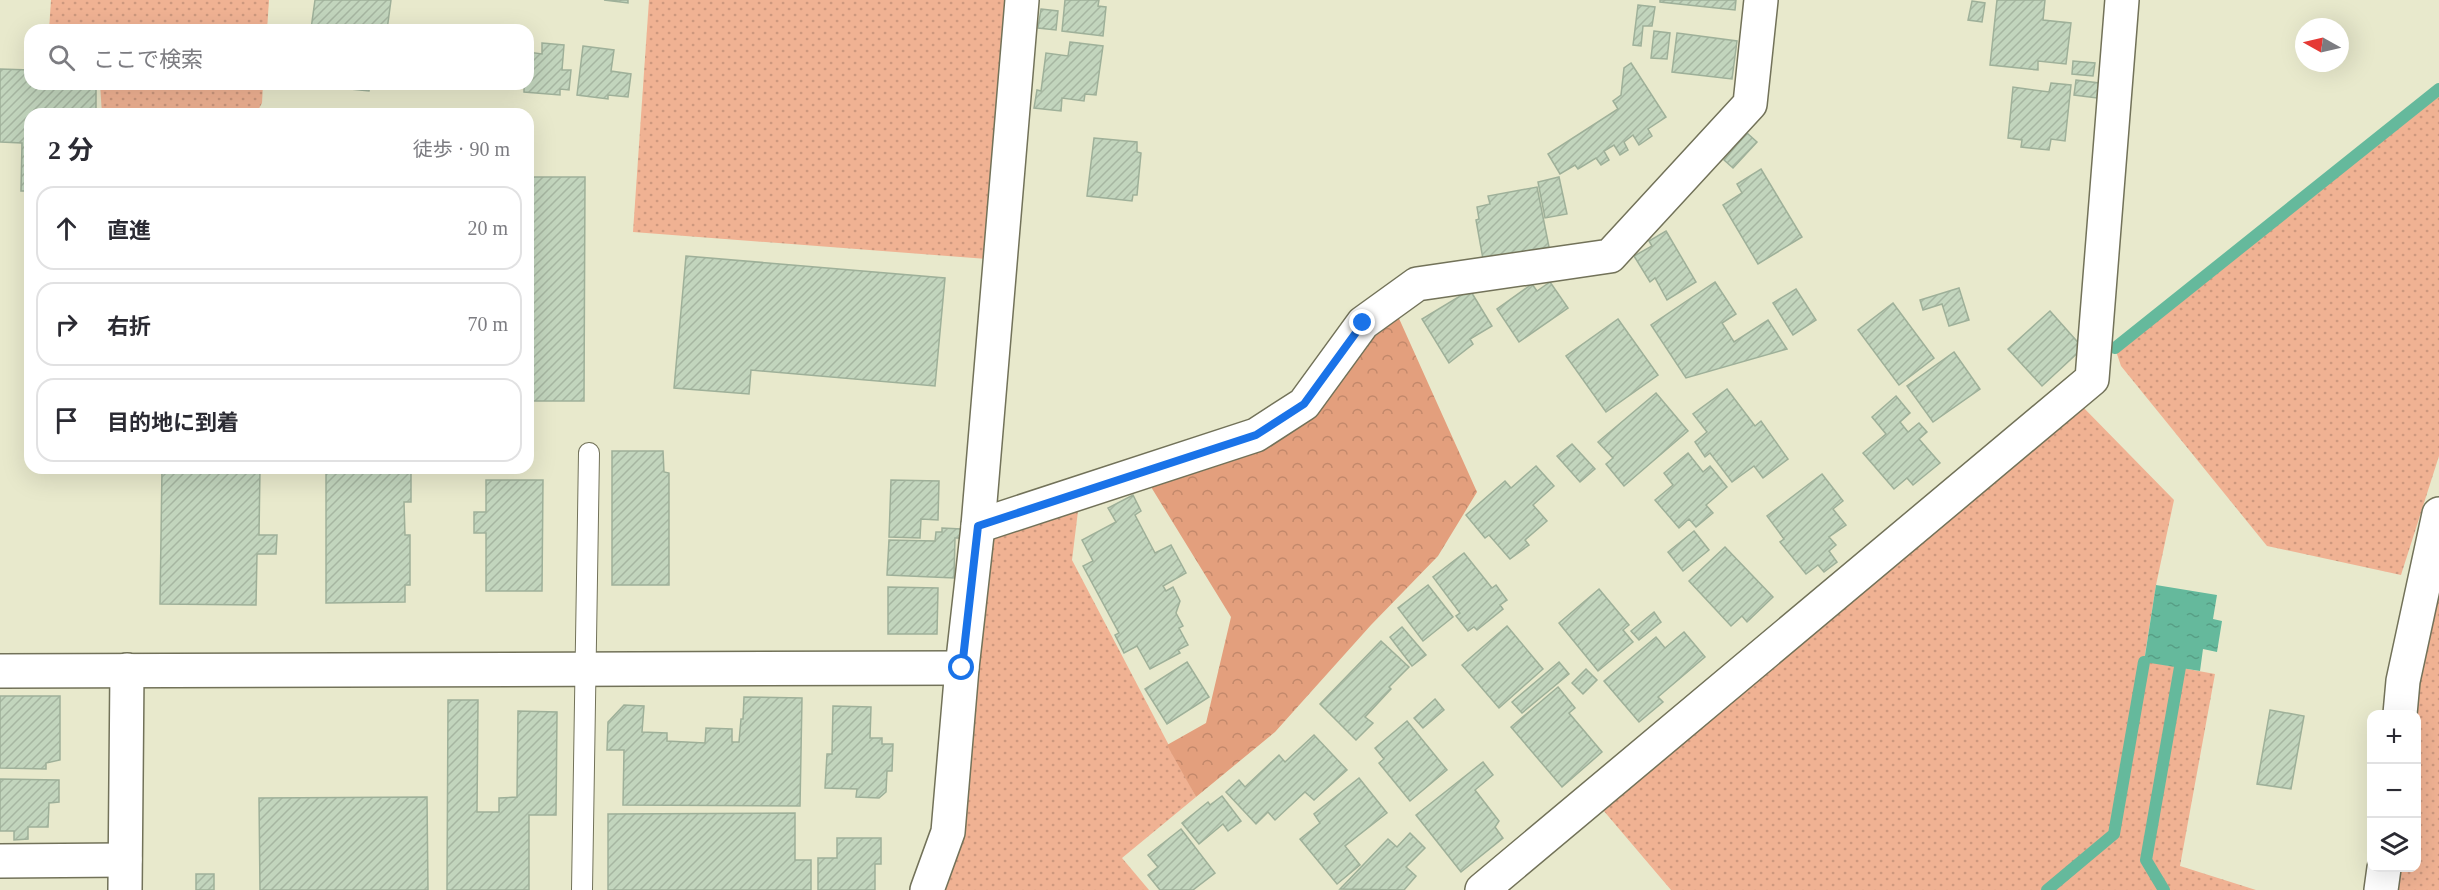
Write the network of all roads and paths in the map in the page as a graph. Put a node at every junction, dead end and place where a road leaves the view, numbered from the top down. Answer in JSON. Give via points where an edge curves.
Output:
{"nodes":[{"id":1,"x":1022,"y":0,"type":"edge"},
{"id":2,"x":1761,"y":0,"type":"edge"},
{"id":3,"x":2122,"y":0,"type":"edge"},
{"id":4,"x":589,"y":453,"type":"dead end"},
{"id":5,"x":2439,"y":514,"type":"edge"},
{"id":6,"x":978,"y":526,"type":"junction"},
{"id":7,"x":962,"y":668,"type":"junction"},
{"id":8,"x":585,"y":669,"type":"junction"},
{"id":9,"x":127,"y":670,"type":"junction"},
{"id":10,"x":0,"y":671,"type":"edge"},
{"id":11,"x":2400,"y":710,"type":"edge"},
{"id":12,"x":0,"y":861,"type":"edge"},
{"id":13,"x":2383,"y":872,"type":"edge"},
{"id":14,"x":125,"y":875,"type":"edge"},
{"id":15,"x":582,"y":890,"type":"edge"},
{"id":16,"x":927,"y":890,"type":"edge"},
{"id":17,"x":1482,"y":890,"type":"edge"},
{"id":18,"x":2381,"y":890,"type":"edge"}],
"edges":[{"from":1,"to":6,"type":"street"},
{"from":2,"to":6,"type":"street","via":[[1750,104],[1610,256],[1417,284],[1363,323],[1304,404],[1256,435]]},
{"from":3,"to":17,"type":"street","via":[[2092,379]]},
{"from":4,"to":8,"type":"lane"},
{"from":5,"to":11,"type":"street","via":[[2403,681]]},
{"from":6,"to":7,"type":"street"},
{"from":7,"to":8,"type":"street"},
{"from":7,"to":16,"type":"street","via":[[948,832]]},
{"from":8,"to":9,"type":"street"},
{"from":8,"to":15,"type":"lane"},
{"from":9,"to":10,"type":"street"},
{"from":9,"to":14,"type":"street"},
{"from":12,"to":14,"type":"street"},
{"from":13,"to":18,"type":"street"}]}
